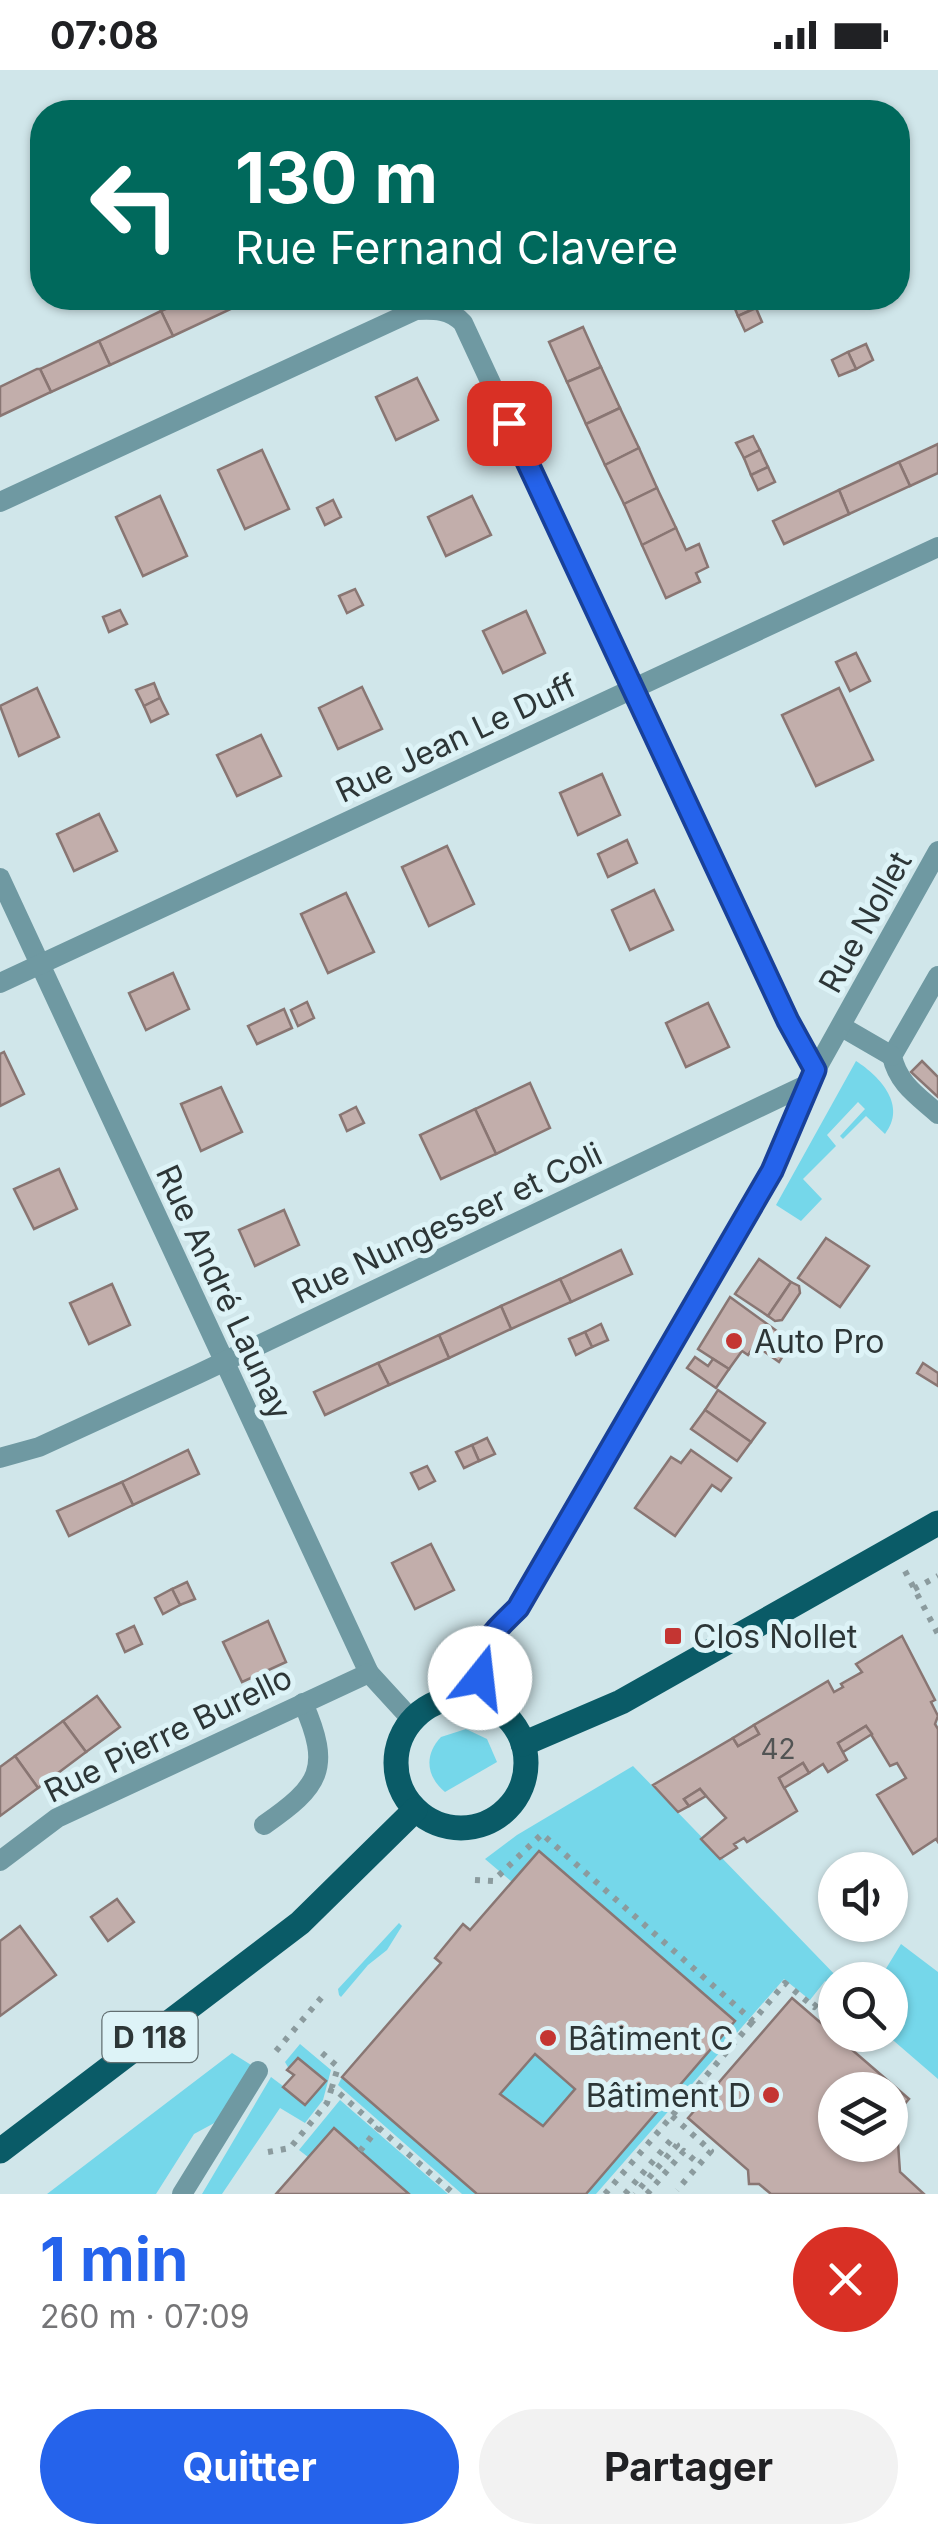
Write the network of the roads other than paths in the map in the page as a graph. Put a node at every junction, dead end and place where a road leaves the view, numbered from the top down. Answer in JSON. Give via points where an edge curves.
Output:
{"nodes":[{"id":1,"x":416,"y":310,"type":"edge"},
{"id":2,"x":439,"y":310,"type":"edge"},
{"id":3,"x":0,"y":502,"type":"edge"},
{"id":4,"x":938,"y":546,"type":"edge"},
{"id":5,"x":633,"y":689,"type":"junction"},
{"id":6,"x":938,"y":852,"type":"edge"},
{"id":7,"x":0,"y":878,"type":"edge"},
{"id":8,"x":40,"y":964,"type":"junction"},
{"id":9,"x":938,"y":976,"type":"edge"},
{"id":10,"x":0,"y":983,"type":"edge"},
{"id":11,"x":842,"y":1027,"type":"junction"},
{"id":12,"x":892,"y":1056,"type":"junction"},
{"id":13,"x":811,"y":1077,"type":"junction"},
{"id":14,"x":934,"y":1111,"type":"edge"},
{"id":15,"x":223,"y":1362,"type":"junction"},
{"id":16,"x":0,"y":1458,"type":"edge"},
{"id":17,"x":938,"y":1523,"type":"edge"},
{"id":18,"x":370,"y":1673,"type":"junction"},
{"id":19,"x":303,"y":1702,"type":"junction"},
{"id":20,"x":481,"y":1702,"type":"junction"},
{"id":21,"x":412,"y":1720,"type":"junction"},
{"id":22,"x":523,"y":1744,"type":"junction"},
{"id":23,"x":415,"y":1810,"type":"junction"},
{"id":24,"x":264,"y":1825,"type":"dead end"},
{"id":25,"x":0,"y":1861,"type":"edge"},
{"id":26,"x":258,"y":2070,"type":"road end"},
{"id":27,"x":0,"y":2151,"type":"edge"},
{"id":28,"x":182,"y":2194,"type":"edge"}],
"edges":[{"from":1,"to":3,"type":"street"},
{"from":2,"to":5,"type":"street","via":[[462,323]]},
{"from":4,"to":5,"type":"street","name":"Rue Jean Le Duff"},
{"from":5,"to":8,"type":"street","name":"Rue Jean Le Duff"},
{"from":5,"to":13,"type":"street"},
{"from":6,"to":11,"type":"street","name":"Rue Nollet"},
{"from":7,"to":8,"type":"street","name":"Rue André Launay"},
{"from":8,"to":10,"type":"street","name":"Rue Jean Le Duff"},
{"from":8,"to":15,"type":"street","name":"Rue André Launay"},
{"from":9,"to":12,"type":"street"},
{"from":11,"to":12,"type":"street"},
{"from":11,"to":13,"type":"street","name":"Rue Nollet"},
{"from":12,"to":14,"type":"street","via":[[911,1092]]},
{"from":13,"to":15,"type":"street","name":"Rue Nungesser et Coli","via":[[734,1122]]},
{"from":13,"to":20,"type":"street","name":"Rue Nollet","via":[[772,1171],[518,1608],[490,1636],[480,1656]]},
{"from":15,"to":16,"type":"street","name":"Rue Nungesser et Coli","via":[[39,1447]]},
{"from":15,"to":18,"type":"street","name":"Rue André Launay"},
{"from":17,"to":22,"type":"main road","via":[[621,1702]]},
{"from":18,"to":19,"type":"street","name":"Rue Pierre Burello"},
{"from":18,"to":21,"type":"street","name":"Rue André Launay"},
{"from":19,"to":24,"type":"street","via":[[317,1743],[318,1772],[302,1798]]},
{"from":19,"to":25,"type":"street","name":"Rue Pierre Burello","via":[[57,1818]]},
{"from":20,"to":21,"type":"main road","via":[[444,1700]]},
{"from":20,"to":22,"type":"main road","via":[[511,1722]]},
{"from":21,"to":23,"type":"main road","via":[[401,1736],[396,1775]]},
{"from":22,"to":23,"type":"main road","via":[[522,1786],[495,1818],[454,1828]]},
{"from":23,"to":27,"type":"main road","number":"D 118","via":[[300,1922]]},
{"from":26,"to":28,"type":"street"}]}
